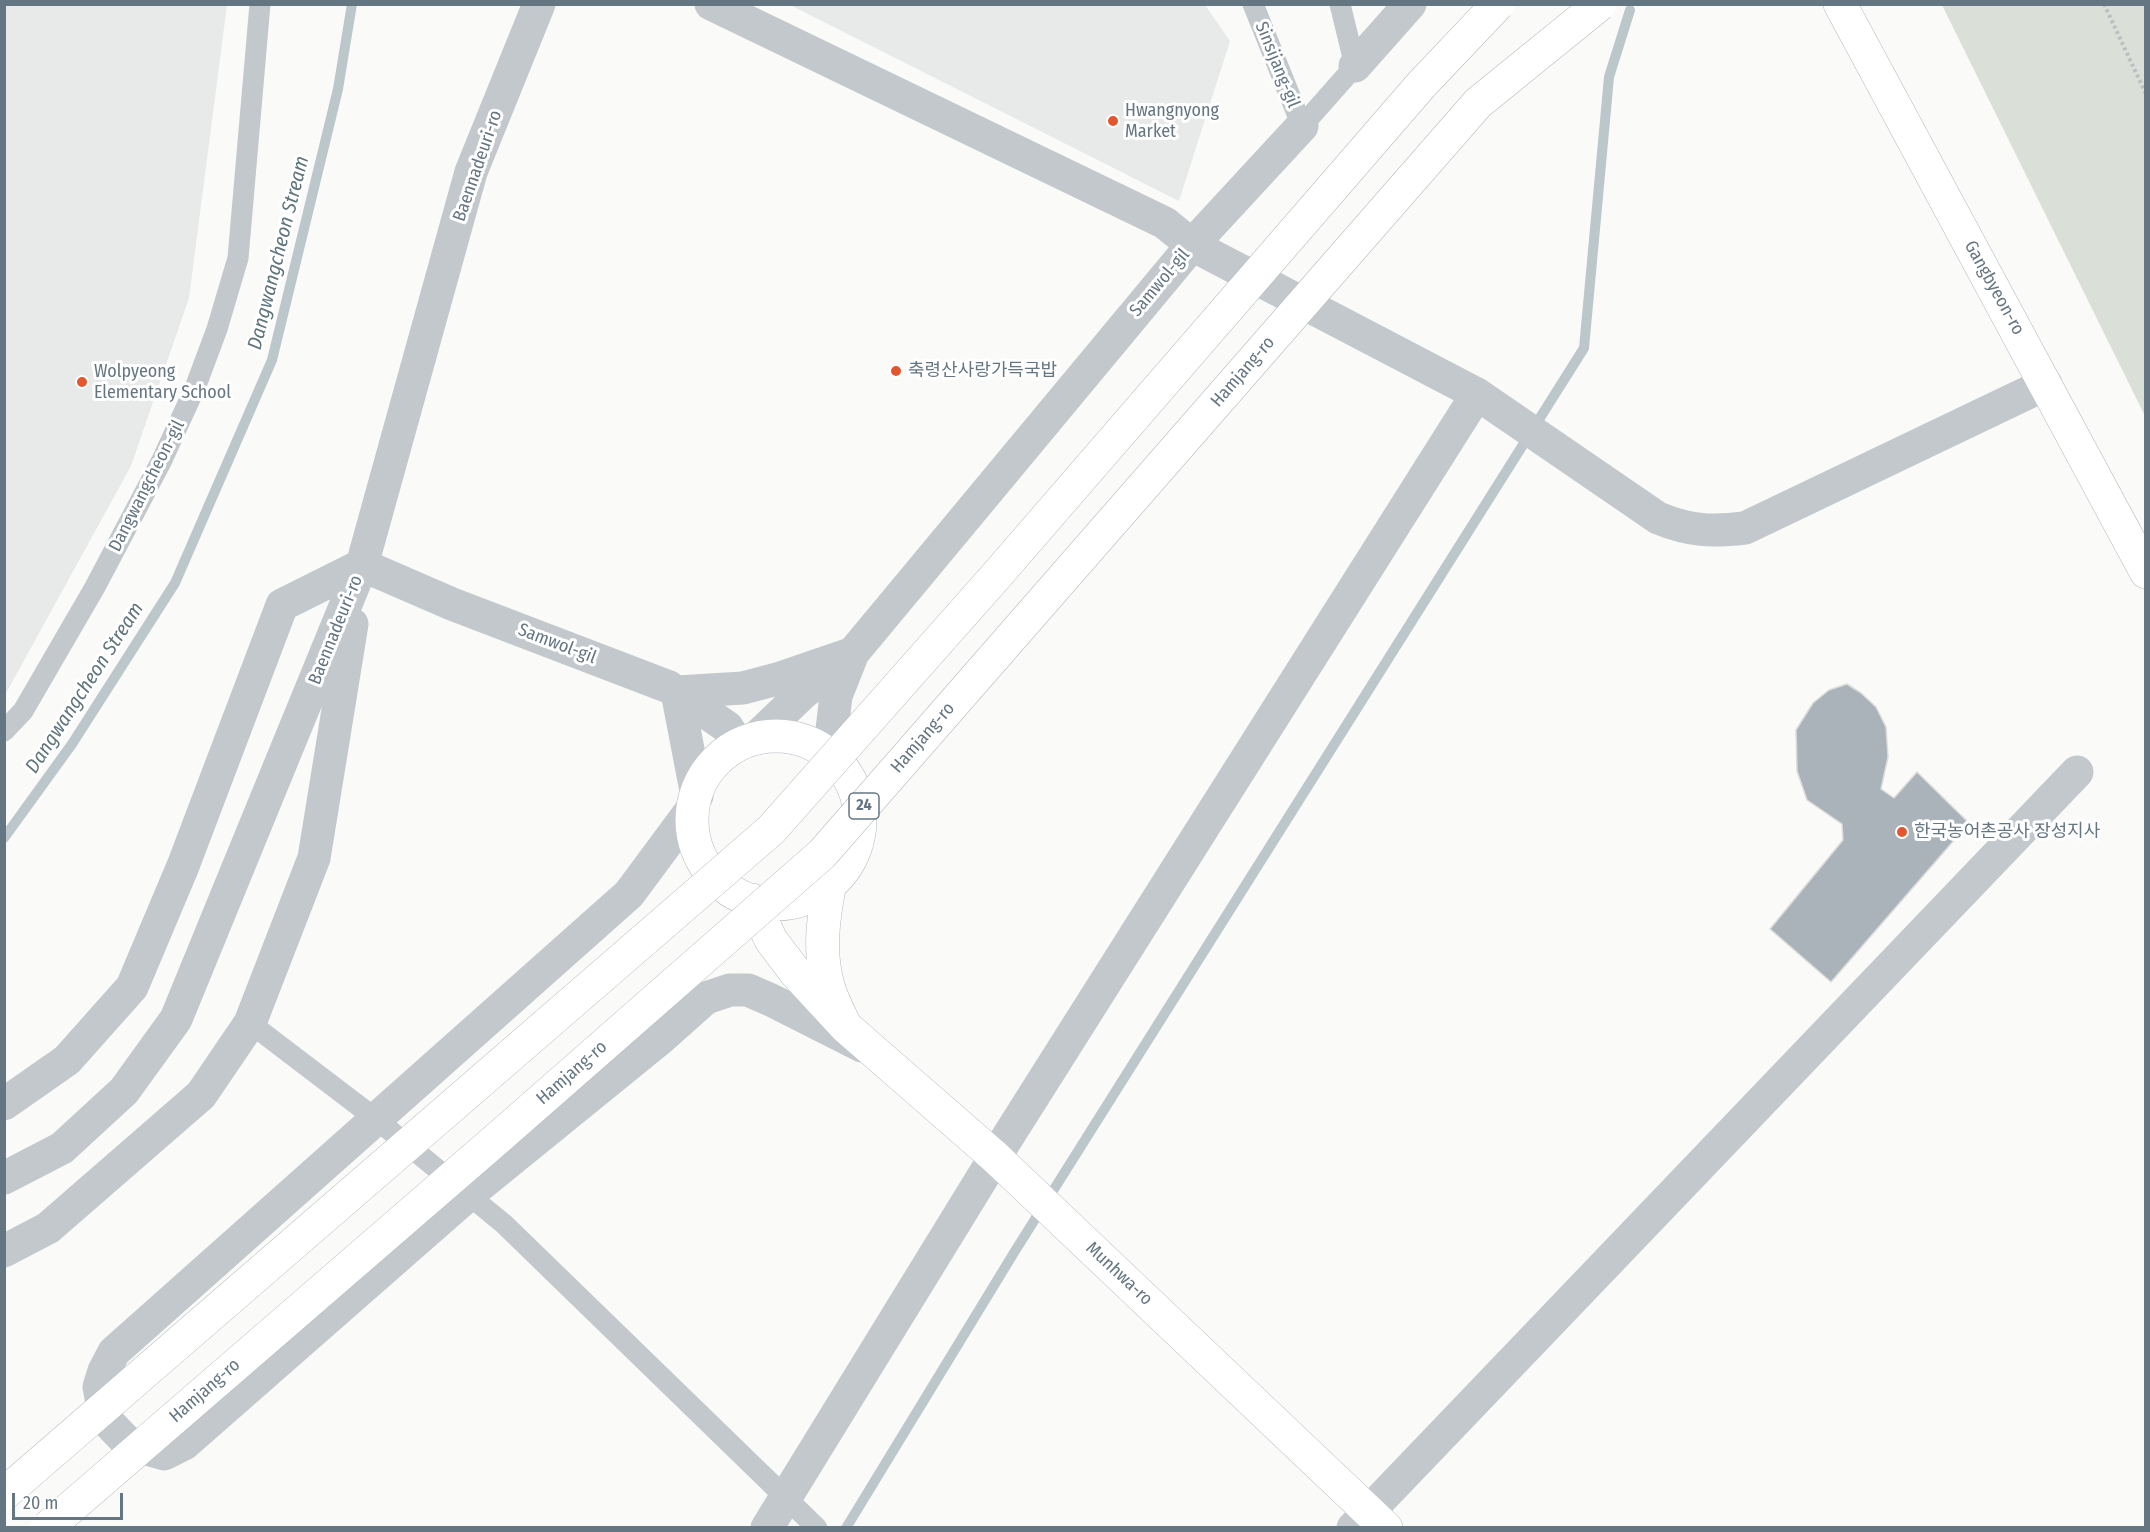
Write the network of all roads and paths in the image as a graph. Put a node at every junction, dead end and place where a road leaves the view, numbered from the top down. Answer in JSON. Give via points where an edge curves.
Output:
{"nodes":[{"id":1,"x":260,"y":4,"type":"edge"},
{"id":2,"x":539,"y":4,"type":"edge"},
{"id":3,"x":711,"y":4,"type":"edge"},
{"id":4,"x":1252,"y":4,"type":"edge"},
{"id":5,"x":1341,"y":4,"type":"edge"},
{"id":6,"x":1410,"y":4,"type":"edge"},
{"id":7,"x":1498,"y":4,"type":"edge"},
{"id":8,"x":1600,"y":4,"type":"edge"},
{"id":9,"x":1840,"y":4,"type":"edge"},
{"id":10,"x":2104,"y":4,"type":"edge"},
{"id":11,"x":1355,"y":66,"type":"junction"},
{"id":12,"x":2145,"y":94,"type":"edge"},
{"id":13,"x":1302,"y":126,"type":"junction"},
{"id":14,"x":1192,"y":245,"type":"junction"},
{"id":15,"x":1315,"y":309,"type":"junction"},
{"id":16,"x":2046,"y":384,"type":"junction"},
{"id":17,"x":1479,"y":397,"type":"junction"},
{"id":18,"x":362,"y":566,"type":"junction"},
{"id":19,"x":2145,"y":572,"type":"edge"},
{"id":20,"x":853,"y":653,"type":"junction"},
{"id":21,"x":677,"y":692,"type":"junction"},
{"id":22,"x":4,"y":731,"type":"edge"},
{"id":23,"x":747,"y":741,"type":"junction"},
{"id":24,"x":830,"y":755,"type":"junction"},
{"id":25,"x":2077,"y":772,"type":"dead end"},
{"id":26,"x":694,"y":803,"type":"junction"},
{"id":27,"x":859,"y":832,"type":"junction"},
{"id":28,"x":830,"y":883,"type":"junction"},
{"id":29,"x":752,"y":900,"type":"junction"},
{"id":30,"x":706,"y":998,"type":"junction"},
{"id":31,"x":250,"y":1023,"type":"junction"},
{"id":32,"x":846,"y":1028,"type":"junction"},
{"id":33,"x":877,"y":1054,"type":"junction"},
{"id":34,"x":4,"y":1104,"type":"edge"},
{"id":35,"x":375,"y":1119,"type":"junction"},
{"id":36,"x":1000,"y":1163,"type":"junction"},
{"id":37,"x":4,"y":1178,"type":"edge"},
{"id":38,"x":468,"y":1195,"type":"junction"},
{"id":39,"x":4,"y":1251,"type":"edge"},
{"id":40,"x":4,"y":1494,"type":"edge"},
{"id":41,"x":792,"y":1504,"type":"junction"},
{"id":42,"x":1369,"y":1522,"type":"edge"},
{"id":43,"x":47,"y":1527,"type":"edge"},
{"id":44,"x":767,"y":1527,"type":"edge"},
{"id":45,"x":817,"y":1527,"type":"edge"}],
"edges":[{"from":1,"to":22,"type":"lane","name":"Dangwangcheon-gil","via":[[238,258],[217,329],[162,460],[95,587],[23,711]]},
{"from":2,"to":18,"type":"street","name":"Baennadeuri-ro","via":[[471,172]]},
{"from":3,"to":14,"type":"street","name":"Samwol-gil","via":[[1165,223]]},
{"from":4,"to":13,"type":"lane","name":"Sinsijang-gil"},
{"from":5,"to":11,"type":"lane"},
{"from":6,"to":11,"type":"street"},
{"from":7,"to":40,"type":"main road","bridge":true,"via":[[1422,84],[771,830]]},
{"from":8,"to":43,"type":"main road","name":"Hamjang-ro","number":"24","bridge":true,"via":[[1478,103],[822,854]]},
{"from":9,"to":16,"type":"main road","name":"Gangbyeon-ro"},
{"from":10,"to":12,"type":"path"},
{"from":11,"to":13,"type":"lane","name":"Sinsijang-gil"},
{"from":13,"to":14,"type":"street"},
{"from":14,"to":15,"type":"street"},
{"from":14,"to":20,"type":"street","name":"Samwol-gil"},
{"from":15,"to":17,"type":"street"},
{"from":15,"to":27,"type":"street"},
{"from":16,"to":17,"type":"street","via":[[1745,528],[1713,532],[1658,518]]},
{"from":16,"to":19,"type":"main road","name":"Gangbyeon-ro"},
{"from":17,"to":36,"type":"street"},
{"from":18,"to":21,"type":"street","name":"Samwol-gil"},
{"from":18,"to":31,"type":"street","via":[[314,858]]},
{"from":18,"to":34,"type":"street","via":[[282,605],[183,866],[132,987],[67,1060]]},
{"from":18,"to":37,"type":"street","name":"Baennadeuri-ro","via":[[176,1019],[124,1091],[62,1148]]},
{"from":20,"to":21,"type":"street","via":[[743,688]]},
{"from":20,"to":23,"type":"street"},
{"from":20,"to":24,"type":"street","via":[[836,696]]},
{"from":21,"to":23,"type":"street","name":"Samwol-gil"},
{"from":21,"to":26,"type":"street"},
{"from":23,"to":24,"type":"main road","via":[[766,736],[795,737]]},
{"from":23,"to":26,"type":"main road","via":[[715,761],[700,784]]},
{"from":24,"to":27,"type":"main road","via":[[844,768],[857,794]]},
{"from":25,"to":42,"type":"street"},
{"from":26,"to":29,"type":"main road","via":[[693,836],[703,861],[718,882]]},
{"from":26,"to":35,"type":"street","via":[[629,894]]},
{"from":27,"to":28,"type":"main road","via":[[854,852]]},
{"from":28,"to":29,"type":"main road","via":[[818,893],[793,902],[766,904]]},
{"from":28,"to":32,"type":"main road","via":[[823,916],[822,956],[829,989]]},
{"from":29,"to":30,"type":"street"},
{"from":29,"to":32,"type":"main road","name":"Munhwa-ro","via":[[771,940]]},
{"from":30,"to":33,"type":"street","via":[[730,990],[748,990]]},
{"from":30,"to":38,"type":"street"},
{"from":31,"to":35,"type":"lane"},
{"from":31,"to":39,"type":"street","via":[[201,1095],[48,1228]]},
{"from":32,"to":33,"type":"main road","name":"Munhwa-ro"},
{"from":33,"to":36,"type":"main road","name":"Munhwa-ro"},
{"from":35,"to":38,"type":"lane"},
{"from":35,"to":38,"type":"street","via":[[114,1352],[99,1387],[105,1419],[129,1444],[164,1454],[184,1444]]},
{"from":36,"to":41,"type":"street"},
{"from":36,"to":42,"type":"main road","name":"Munhwa-ro"},
{"from":38,"to":41,"type":"lane","via":[[504,1224]]},
{"from":41,"to":44,"type":"street"},
{"from":41,"to":45,"type":"lane"}]}
